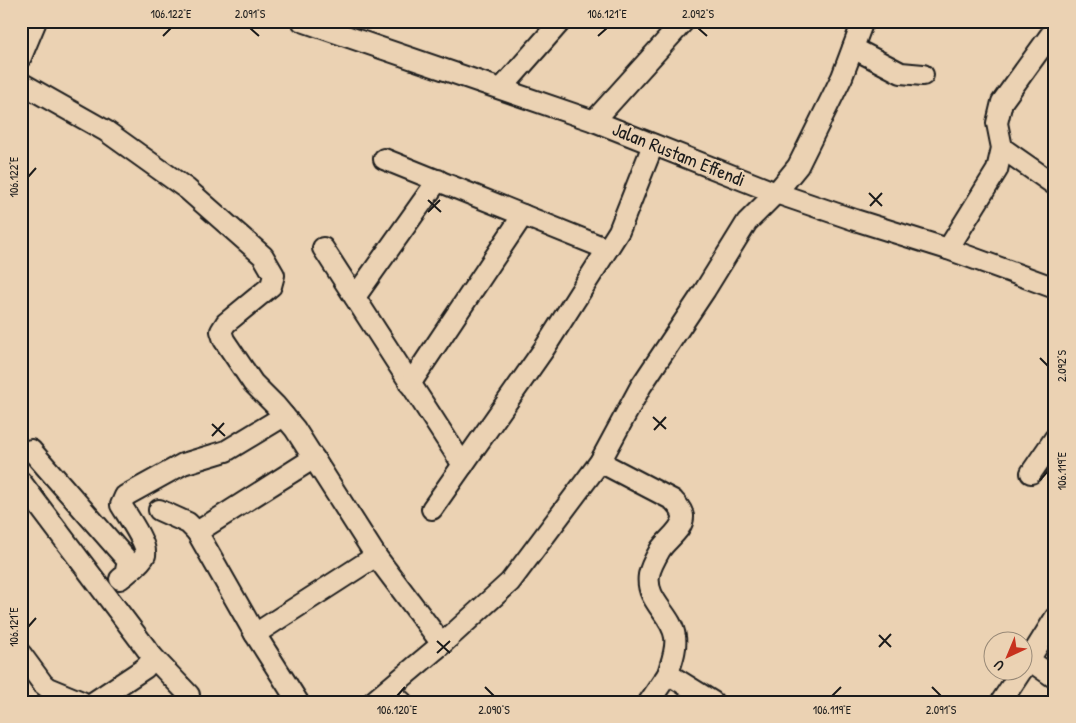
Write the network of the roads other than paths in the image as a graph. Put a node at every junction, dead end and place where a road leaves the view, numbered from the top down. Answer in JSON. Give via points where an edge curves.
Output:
{"nodes":[{"id":1,"x":36,"y":21,"type":"edge"},
{"id":2,"x":302,"y":21,"type":"edge"},
{"id":3,"x":561,"y":21,"type":"edge"},
{"id":4,"x":684,"y":21,"type":"edge"},
{"id":5,"x":863,"y":21,"type":"edge"},
{"id":6,"x":347,"y":28,"type":"edge"},
{"id":7,"x":1054,"y":30,"type":"edge"},
{"id":8,"x":853,"y":48,"type":"junction"},
{"id":9,"x":21,"y":57,"type":"edge"},
{"id":10,"x":923,"y":75,"type":"dead end"},
{"id":11,"x":21,"y":83,"type":"edge"},
{"id":12,"x":502,"y":88,"type":"junction"},
{"id":13,"x":594,"y":121,"type":"junction"},
{"id":14,"x":653,"y":145,"type":"junction"},
{"id":15,"x":1002,"y":148,"type":"junction"},
{"id":16,"x":384,"y":159,"type":"dead end"},
{"id":17,"x":438,"y":180,"type":"junction"},
{"id":18,"x":1055,"y":184,"type":"edge"},
{"id":19,"x":776,"y":193,"type":"junction"},
{"id":20,"x":523,"y":215,"type":"junction"},
{"id":21,"x":323,"y":248,"type":"dead end"},
{"id":22,"x":608,"y":249,"type":"junction"},
{"id":23,"x":948,"y":249,"type":"junction"},
{"id":24,"x":1055,"y":288,"type":"edge"},
{"id":25,"x":355,"y":298,"type":"junction"},
{"id":26,"x":410,"y":384,"type":"junction"},
{"id":27,"x":284,"y":416,"type":"junction"},
{"id":28,"x":1055,"y":438,"type":"edge"},
{"id":29,"x":32,"y":450,"type":"dead end"},
{"id":30,"x":314,"y":458,"type":"junction"},
{"id":31,"x":600,"y":462,"type":"junction"},
{"id":32,"x":463,"y":465,"type":"junction"},
{"id":33,"x":1031,"y":473,"type":"dead end"},
{"id":34,"x":21,"y":482,"type":"edge"},
{"id":35,"x":432,"y":509,"type":"dead end"},
{"id":36,"x":159,"y":510,"type":"dead end"},
{"id":37,"x":197,"y":532,"type":"junction"},
{"id":38,"x":376,"y":556,"type":"junction"},
{"id":39,"x":125,"y":575,"type":"junction"},
{"id":40,"x":105,"y":591,"type":"junction"},
{"id":41,"x":1055,"y":618,"type":"edge"},
{"id":42,"x":255,"y":634,"type":"junction"},
{"id":43,"x":442,"y":644,"type":"junction"},
{"id":44,"x":1034,"y":652,"type":"edge"},
{"id":45,"x":21,"y":654,"type":"edge"},
{"id":46,"x":152,"y":656,"type":"junction"},
{"id":47,"x":1034,"y":670,"type":"edge"},
{"id":48,"x":668,"y":674,"type":"junction"},
{"id":49,"x":1055,"y":678,"type":"edge"},
{"id":50,"x":1016,"y":680,"type":"edge"},
{"id":51,"x":189,"y":695,"type":"dead end"},
{"id":52,"x":393,"y":699,"type":"edge"},
{"id":53,"x":82,"y":702,"type":"edge"},
{"id":54,"x":94,"y":702,"type":"edge"},
{"id":55,"x":298,"y":702,"type":"edge"},
{"id":56,"x":649,"y":702,"type":"edge"},
{"id":57,"x":713,"y":702,"type":"edge"},
{"id":58,"x":1001,"y":702,"type":"edge"}],
"edges":[{"from":1,"to":9,"type":"street"},
{"from":2,"to":6,"type":"street","name":"Jalan Rustam Effendi"},
{"from":3,"to":12,"type":"street"},
{"from":4,"to":13,"type":"street"},
{"from":5,"to":8,"type":"street"},
{"from":6,"to":12,"type":"street","name":"Jalan Rustam Effendi"},
{"from":7,"to":15,"type":"street","via":[[1002,102],[997,123]]},
{"from":8,"to":10,"type":"street","via":[[901,73]]},
{"from":8,"to":19,"type":"street","via":[[798,166]]},
{"from":11,"to":27,"type":"street","via":[[114,137],[187,189],[263,256],[274,275],[271,286],[226,323],[221,331],[253,383]]},
{"from":12,"to":13,"type":"street","name":"Jalan Rustam Effendi"},
{"from":13,"to":14,"type":"street","name":"Jalan Rustam Effendi"},
{"from":14,"to":19,"type":"street","name":"Jalan Rustam Effendi"},
{"from":14,"to":22,"type":"street","via":[[619,230]]},
{"from":15,"to":18,"type":"street"},
{"from":15,"to":23,"type":"street","via":[[997,170]]},
{"from":16,"to":17,"type":"street"},
{"from":17,"to":20,"type":"street"},
{"from":17,"to":25,"type":"street"},
{"from":19,"to":23,"type":"street","name":"Jalan Rustam Effendi"},
{"from":19,"to":31,"type":"street","via":[[747,222],[641,386]]},
{"from":20,"to":22,"type":"street"},
{"from":20,"to":26,"type":"street"},
{"from":21,"to":25,"type":"street"},
{"from":22,"to":32,"type":"street","via":[[544,350]]},
{"from":23,"to":24,"type":"street","name":"Jalan Rustam Effendi"},
{"from":25,"to":26,"type":"street"},
{"from":26,"to":32,"type":"street"},
{"from":27,"to":30,"type":"street"},
{"from":27,"to":39,"type":"street","via":[[226,451],[183,464],[125,496],[121,505],[146,553]]},
{"from":28,"to":33,"type":"street"},
{"from":29,"to":39,"type":"street","via":[[128,561]]},
{"from":30,"to":37,"type":"street"},
{"from":30,"to":38,"type":"street"},
{"from":31,"to":43,"type":"street","via":[[510,582]]},
{"from":31,"to":48,"type":"street","via":[[673,500],[683,516],[681,524],[660,550],[649,574],[653,598],[673,626],[676,639]]},
{"from":32,"to":35,"type":"street"},
{"from":34,"to":40,"type":"street"},
{"from":36,"to":37,"type":"street","via":[[188,523]]},
{"from":37,"to":42,"type":"street"},
{"from":38,"to":42,"type":"street"},
{"from":38,"to":43,"type":"street"},
{"from":39,"to":40,"type":"street"},
{"from":40,"to":46,"type":"street"},
{"from":41,"to":44,"type":"street"},
{"from":42,"to":55,"type":"street"},
{"from":43,"to":52,"type":"street"},
{"from":45,"to":53,"type":"street","via":[[48,688]]},
{"from":46,"to":51,"type":"street"},
{"from":46,"to":54,"type":"street","via":[[145,668]]},
{"from":47,"to":49,"type":"street"},
{"from":48,"to":56,"type":"street"},
{"from":48,"to":57,"type":"street"},
{"from":50,"to":58,"type":"street"}]}
